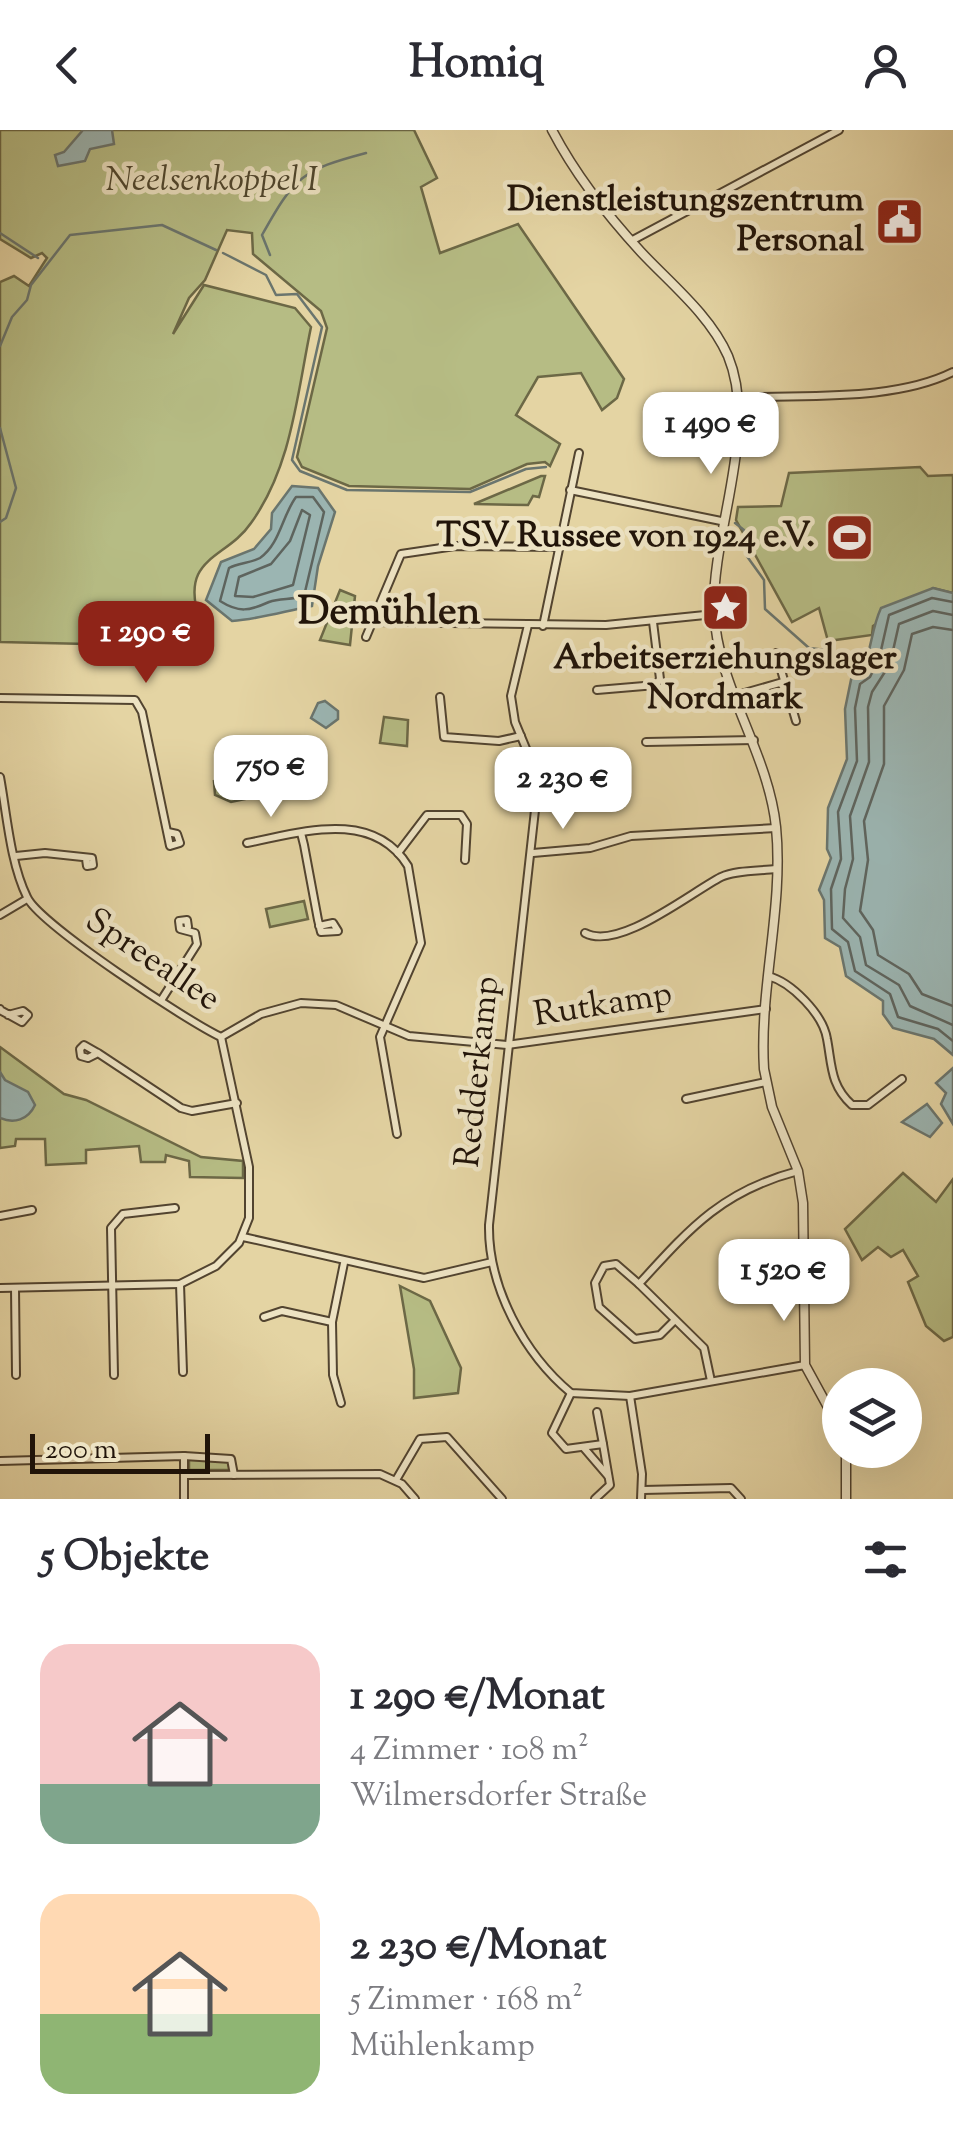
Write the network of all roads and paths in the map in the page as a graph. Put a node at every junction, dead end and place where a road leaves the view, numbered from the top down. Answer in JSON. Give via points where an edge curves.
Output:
{"nodes":[{"id":1,"x":552,"y":130,"type":"edge"},
{"id":2,"x":839,"y":130,"type":"edge"},
{"id":3,"x":631,"y":241,"type":"junction"},
{"id":4,"x":953,"y":372,"type":"edge"},
{"id":5,"x":738,"y":398,"type":"junction"},
{"id":6,"x":579,"y":452,"type":"dead end"},
{"id":7,"x":570,"y":490,"type":"junction"},
{"id":8,"x":721,"y":521,"type":"junction"},
{"id":9,"x":559,"y":546,"type":"junction"},
{"id":10,"x":714,"y":614,"type":"junction"},
{"id":11,"x":374,"y":622,"type":"junction"},
{"id":12,"x":653,"y":622,"type":"junction"},
{"id":13,"x":528,"y":625,"type":"junction"},
{"id":14,"x":542,"y":626,"type":"junction"},
{"id":15,"x":366,"y":637,"type":"dead end"},
{"id":16,"x":776,"y":653,"type":"dead end"},
{"id":17,"x":782,"y":682,"type":"junction"},
{"id":18,"x":597,"y":690,"type":"dead end"},
{"id":19,"x":734,"y":696,"type":"junction"},
{"id":20,"x":440,"y":697,"type":"dead end"},
{"id":21,"x":0,"y":698,"type":"edge"},
{"id":22,"x":796,"y":721,"type":"dead end"},
{"id":23,"x":521,"y":736,"type":"junction"},
{"id":24,"x":754,"y":740,"type":"junction"},
{"id":25,"x":646,"y":742,"type":"dead end"},
{"id":26,"x":0,"y":776,"type":"edge"},
{"id":27,"x":776,"y":828,"type":"junction"},
{"id":28,"x":168,"y":832,"type":"dead end"},
{"id":29,"x":301,"y":833,"type":"junction"},
{"id":30,"x":247,"y":843,"type":"dead end"},
{"id":31,"x":533,"y":853,"type":"junction"},
{"id":32,"x":398,"y":854,"type":"junction"},
{"id":33,"x":16,"y":856,"type":"junction"},
{"id":34,"x":86,"y":859,"type":"dead end"},
{"id":35,"x":466,"y":860,"type":"dead end"},
{"id":36,"x":776,"y":869,"type":"junction"},
{"id":37,"x":28,"y":898,"type":"junction"},
{"id":38,"x":0,"y":915,"type":"edge"},
{"id":39,"x":319,"y":926,"type":"dead end"},
{"id":40,"x":188,"y":928,"type":"dead end"},
{"id":41,"x":585,"y":933,"type":"dead end"},
{"id":42,"x":768,"y":976,"type":"junction"},
{"id":43,"x":162,"y":999,"type":"junction"},
{"id":44,"x":0,"y":1009,"type":"edge"},
{"id":45,"x":766,"y":1009,"type":"junction"},
{"id":46,"x":8,"y":1015,"type":"dead end"},
{"id":47,"x":384,"y":1024,"type":"junction"},
{"id":48,"x":221,"y":1036,"type":"junction"},
{"id":49,"x":507,"y":1044,"type":"junction"},
{"id":50,"x":98,"y":1052,"type":"dead end"},
{"id":51,"x":902,"y":1079,"type":"dead end"},
{"id":52,"x":766,"y":1082,"type":"junction"},
{"id":53,"x":686,"y":1100,"type":"dead end"},
{"id":54,"x":238,"y":1103,"type":"junction"},
{"id":55,"x":397,"y":1134,"type":"dead end"},
{"id":56,"x":798,"y":1171,"type":"junction"},
{"id":57,"x":176,"y":1208,"type":"dead end"},
{"id":58,"x":32,"y":1210,"type":"dead end"},
{"id":59,"x":0,"y":1216,"type":"edge"},
{"id":60,"x":244,"y":1237,"type":"junction"},
{"id":61,"x":492,"y":1262,"type":"junction"},
{"id":62,"x":344,"y":1264,"type":"junction"},
{"id":63,"x":180,"y":1284,"type":"junction"},
{"id":64,"x":639,"y":1284,"type":"junction"},
{"id":65,"x":111,"y":1285,"type":"junction"},
{"id":66,"x":0,"y":1288,"type":"edge"},
{"id":67,"x":15,"y":1288,"type":"junction"},
{"id":68,"x":264,"y":1316,"type":"dead end"},
{"id":69,"x":332,"y":1322,"type":"junction"},
{"id":70,"x":674,"y":1322,"type":"junction"},
{"id":71,"x":805,"y":1365,"type":"junction"},
{"id":72,"x":183,"y":1372,"type":"dead end"},
{"id":73,"x":16,"y":1375,"type":"dead end"},
{"id":74,"x":114,"y":1375,"type":"dead end"},
{"id":75,"x":710,"y":1381,"type":"junction"},
{"id":76,"x":571,"y":1392,"type":"junction"},
{"id":77,"x":630,"y":1396,"type":"junction"},
{"id":78,"x":822,"y":1396,"type":"edge"},
{"id":79,"x":341,"y":1402,"type":"dead end"},
{"id":80,"x":596,"y":1412,"type":"dead end"},
{"id":81,"x":602,"y":1444,"type":"junction"},
{"id":82,"x":583,"y":1447,"type":"junction"},
{"id":83,"x":184,"y":1456,"type":"junction"},
{"id":84,"x":0,"y":1461,"type":"edge"},
{"id":85,"x":846,"y":1468,"type":"edge"},
{"id":86,"x":184,"y":1475,"type":"junction"},
{"id":87,"x":234,"y":1475,"type":"junction"},
{"id":88,"x":608,"y":1476,"type":"junction"},
{"id":89,"x":396,"y":1480,"type":"junction"},
{"id":90,"x":642,"y":1495,"type":"edge"},
{"id":91,"x":184,"y":1499,"type":"edge"},
{"id":92,"x":415,"y":1499,"type":"edge"},
{"id":93,"x":502,"y":1499,"type":"edge"},
{"id":94,"x":596,"y":1499,"type":"edge"},
{"id":95,"x":741,"y":1499,"type":"edge"},
{"id":96,"x":846,"y":1499,"type":"edge"}],
"edges":[{"from":1,"to":3,"type":"street","via":[[586,187]]},
{"from":2,"to":3,"type":"street"},
{"from":3,"to":5,"type":"street","via":[[719,339]]},
{"from":4,"to":5,"type":"street","via":[[882,391]]},
{"from":5,"to":8,"type":"street"},
{"from":6,"to":7,"type":"street"},
{"from":7,"to":8,"type":"street"},
{"from":7,"to":9,"type":"street"},
{"from":8,"to":10,"type":"street"},
{"from":9,"to":11,"type":"street","via":[[454,546],[401,554]]},
{"from":9,"to":14,"type":"street"},
{"from":10,"to":12,"type":"street"},
{"from":10,"to":19,"type":"street"},
{"from":11,"to":13,"type":"street"},
{"from":11,"to":15,"type":"street"},
{"from":12,"to":14,"type":"street"},
{"from":12,"to":18,"type":"street","via":[[656,685]]},
{"from":13,"to":14,"type":"street"},
{"from":13,"to":23,"type":"street","name":"Redderkamp","via":[[511,684]]},
{"from":16,"to":17,"type":"street"},
{"from":17,"to":19,"type":"street"},
{"from":17,"to":22,"type":"street"},
{"from":19,"to":24,"type":"street"},
{"from":20,"to":23,"type":"street","via":[[444,737]]},
{"from":21,"to":28,"type":"street","via":[[135,700]]},
{"from":23,"to":31,"type":"street","name":"Redderkamp","via":[[536,791]]},
{"from":24,"to":25,"type":"street"},
{"from":24,"to":27,"type":"street"},
{"from":26,"to":33,"type":"street"},
{"from":27,"to":31,"type":"street","via":[[631,836]]},
{"from":27,"to":36,"type":"street"},
{"from":29,"to":30,"type":"street"},
{"from":29,"to":32,"type":"street","via":[[349,828]]},
{"from":29,"to":39,"type":"street"},
{"from":31,"to":49,"type":"street","name":"Redderkamp"},
{"from":32,"to":35,"type":"street","via":[[427,815],[460,815],[467,824]]},
{"from":32,"to":47,"type":"street","via":[[410,872],[422,937]]},
{"from":33,"to":34,"type":"street"},
{"from":33,"to":37,"type":"street"},
{"from":36,"to":41,"type":"street","via":[[725,875],[626,930],[598,938]]},
{"from":36,"to":42,"type":"street"},
{"from":37,"to":38,"type":"street"},
{"from":37,"to":43,"type":"street","name":"Spreeallee","via":[[46,920]]},
{"from":40,"to":43,"type":"street","via":[[197,944]]},
{"from":42,"to":45,"type":"street"},
{"from":42,"to":51,"type":"street","via":[[789,982],[825,1032],[830,1074],[852,1106],[868,1105]]},
{"from":43,"to":48,"type":"street","name":"Spreeallee"},
{"from":44,"to":46,"type":"street"},
{"from":45,"to":49,"type":"street","name":"Rutkamp"},
{"from":45,"to":52,"type":"street"},
{"from":47,"to":48,"type":"street","name":"Rutkamp","via":[[336,1006],[301,1003],[261,1014]]},
{"from":47,"to":49,"type":"street","name":"Rutkamp","via":[[408,1036]]},
{"from":47,"to":55,"type":"street","via":[[380,1044]]},
{"from":48,"to":54,"type":"street","name":"Spreeallee"},
{"from":49,"to":61,"type":"street","name":"Redderkamp","via":[[490,1210]]},
{"from":50,"to":54,"type":"street","via":[[181,1108]]},
{"from":52,"to":53,"type":"street"},
{"from":52,"to":56,"type":"street"},
{"from":54,"to":60,"type":"street","name":"Spreeallee","via":[[249,1167]]},
{"from":56,"to":64,"type":"street","via":[[754,1184],[703,1215]]},
{"from":56,"to":71,"type":"street"},
{"from":57,"to":65,"type":"street","via":[[116,1219]]},
{"from":58,"to":59,"type":"street"},
{"from":60,"to":62,"type":"street"},
{"from":60,"to":63,"type":"street","via":[[216,1266]]},
{"from":61,"to":62,"type":"street","via":[[424,1278]]},
{"from":61,"to":76,"type":"street","name":"Redderkamp","via":[[526,1344]]},
{"from":62,"to":69,"type":"street"},
{"from":63,"to":65,"type":"street"},
{"from":63,"to":72,"type":"street"},
{"from":64,"to":70,"type":"street"},
{"from":64,"to":70,"type":"street","via":[[616,1264],[604,1266],[594,1282],[600,1308],[635,1339],[660,1335]]},
{"from":65,"to":67,"type":"street"},
{"from":65,"to":74,"type":"street"},
{"from":66,"to":67,"type":"street"},
{"from":67,"to":73,"type":"street"},
{"from":68,"to":69,"type":"street","via":[[282,1311]]},
{"from":69,"to":79,"type":"street"},
{"from":70,"to":75,"type":"street","via":[[704,1348]]},
{"from":71,"to":75,"type":"street"},
{"from":71,"to":78,"type":"street"},
{"from":75,"to":77,"type":"street"},
{"from":76,"to":77,"type":"street"},
{"from":76,"to":82,"type":"street","via":[[552,1432],[562,1447]]},
{"from":77,"to":90,"type":"street"},
{"from":80,"to":81,"type":"street"},
{"from":81,"to":82,"type":"street"},
{"from":81,"to":88,"type":"street"},
{"from":82,"to":88,"type":"street"},
{"from":83,"to":84,"type":"street"},
{"from":83,"to":86,"type":"street"},
{"from":83,"to":87,"type":"street","via":[[231,1459]]},
{"from":85,"to":96,"type":"street"},
{"from":86,"to":87,"type":"street"},
{"from":86,"to":91,"type":"street"},
{"from":87,"to":89,"type":"street","via":[[372,1474]]},
{"from":88,"to":94,"type":"street","via":[[610,1486]]},
{"from":89,"to":92,"type":"street"},
{"from":89,"to":93,"type":"street","via":[[420,1439],[447,1437]]},
{"from":90,"to":95,"type":"street","via":[[731,1488]]}]}
